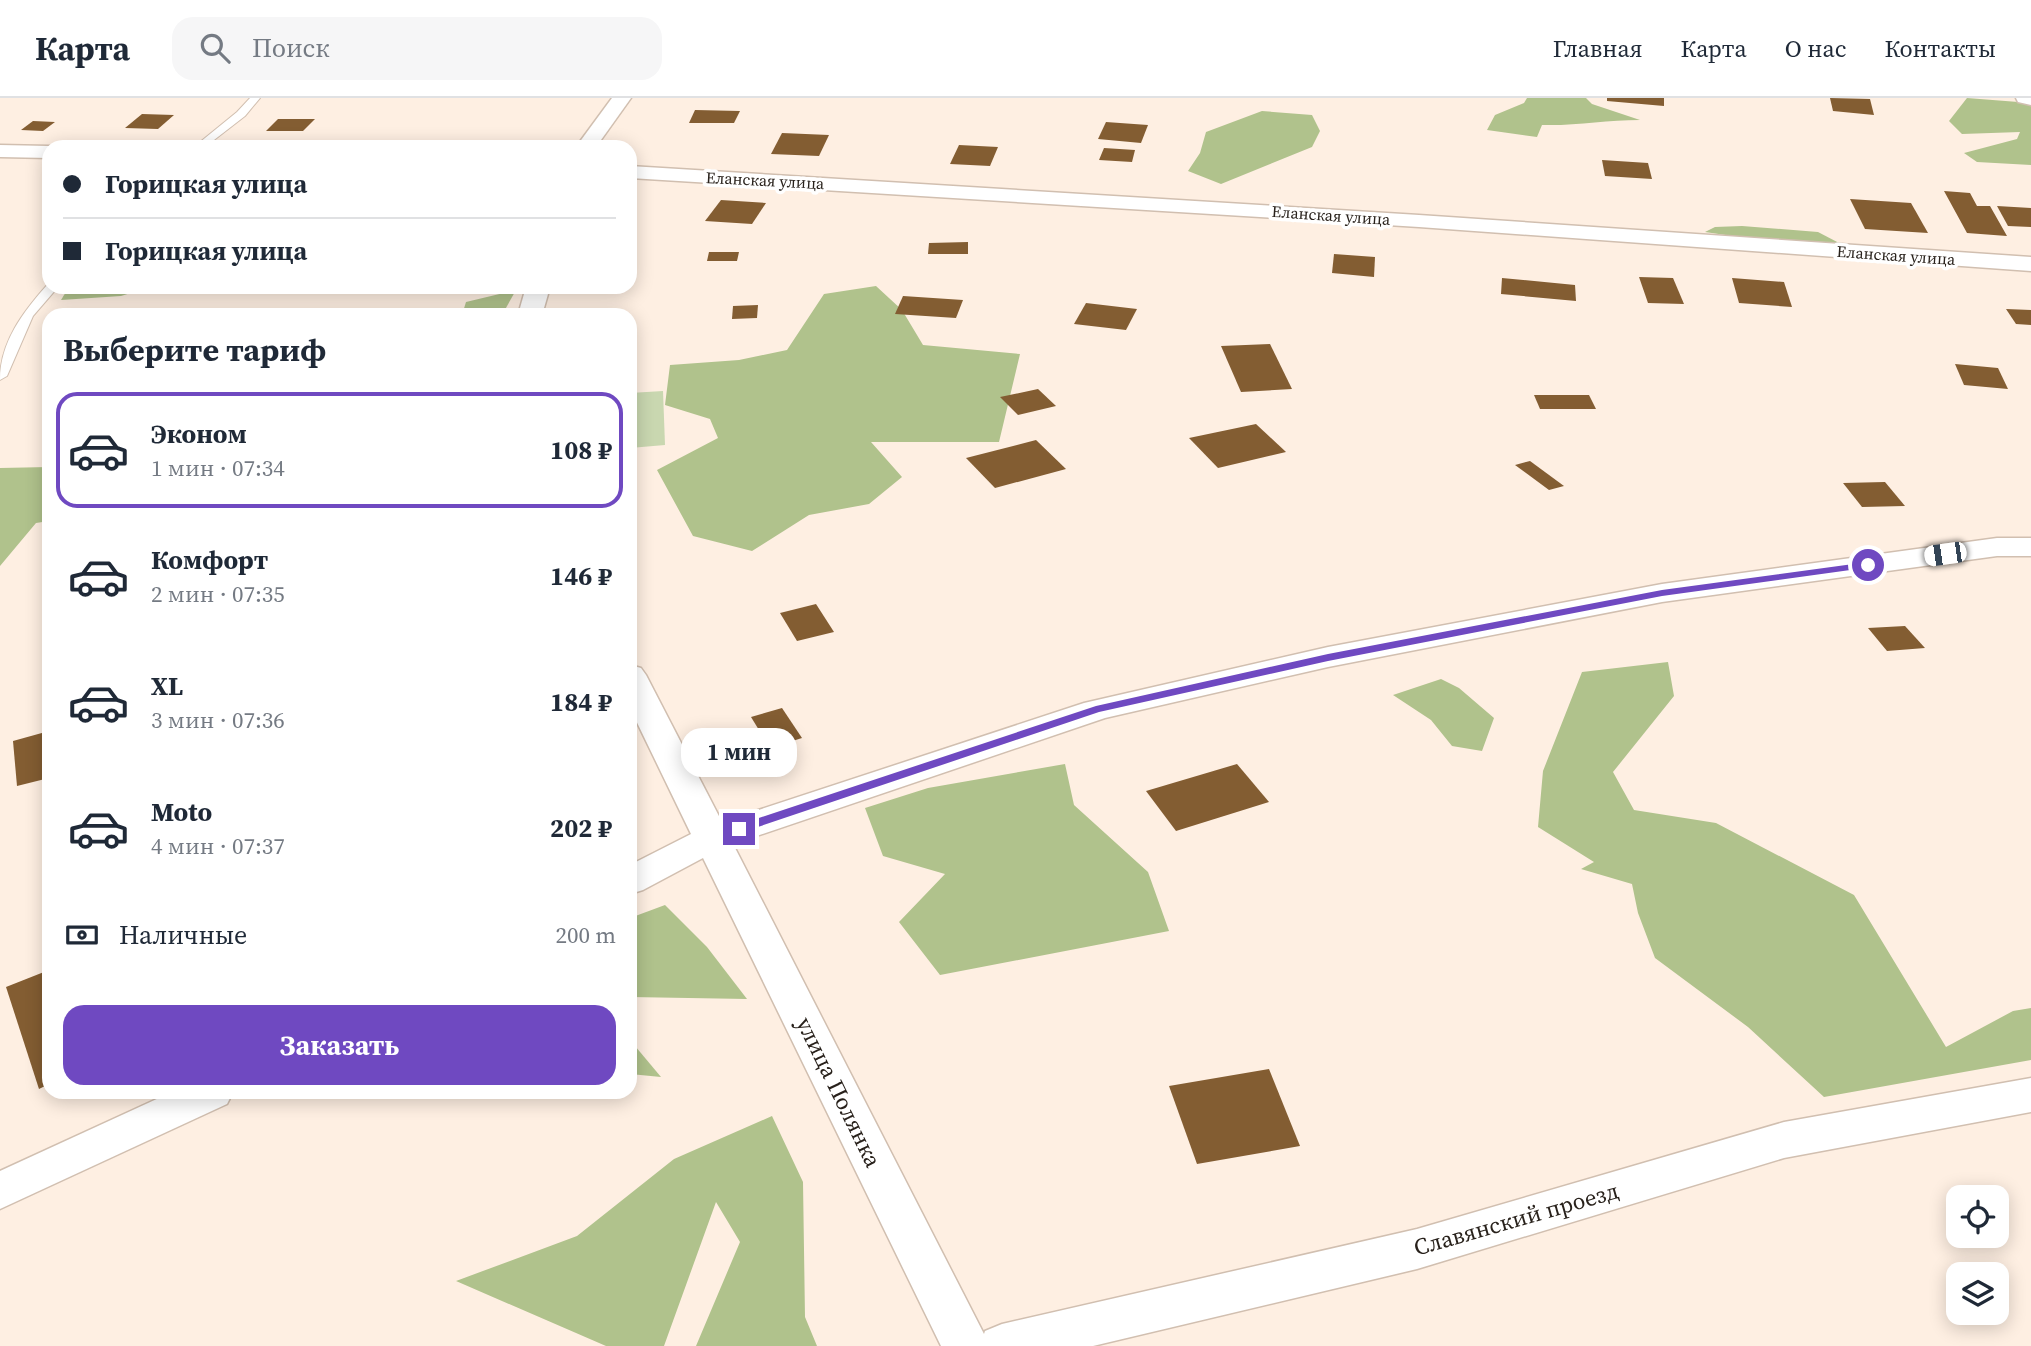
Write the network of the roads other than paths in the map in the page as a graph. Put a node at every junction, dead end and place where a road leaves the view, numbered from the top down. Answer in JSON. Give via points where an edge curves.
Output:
{"nodes":[{"id":1,"x":256,"y":98,"type":"edge"},
{"id":2,"x":622,"y":98,"type":"edge"},
{"id":3,"x":2025,"y":98,"type":"edge"},
{"id":4,"x":2031,"y":99,"type":"edge"},
{"id":5,"x":208,"y":140,"type":"edge"},
{"id":6,"x":591,"y":140,"type":"edge"},
{"id":7,"x":0,"y":151,"type":"edge"},
{"id":8,"x":42,"y":152,"type":"edge"},
{"id":9,"x":637,"y":172,"type":"edge"},
{"id":10,"x":2031,"y":264,"type":"edge"},
{"id":11,"x":46,"y":294,"type":"edge"},
{"id":12,"x":0,"y":376,"type":"edge"},
{"id":13,"x":2031,"y":547,"type":"edge"},
{"id":14,"x":637,"y":689,"type":"edge"},
{"id":15,"x":713,"y":838,"type":"junction"},
{"id":16,"x":637,"y":877,"type":"edge"},
{"id":17,"x":2031,"y":1095,"type":"edge"},
{"id":18,"x":197,"y":1099,"type":"edge"},
{"id":19,"x":0,"y":1191,"type":"edge"},
{"id":20,"x":965,"y":1346,"type":"edge"},
{"id":21,"x":1002,"y":1346,"type":"edge"}],
"edges":[{"from":1,"to":5,"type":"lane"},
{"from":2,"to":6,"type":"street"},
{"from":3,"to":4,"type":"street"},
{"from":7,"to":8,"type":"street"},
{"from":9,"to":10,"type":"street","name":"Еланская улица"},
{"from":11,"to":12,"type":"lane","via":[[27,315]]},
{"from":13,"to":15,"type":"street","via":[[1997,547],[1662,593],[1328,657],[1096,710]]},
{"from":14,"to":15,"type":"street","name":"улица Полянка"},
{"from":15,"to":16,"type":"street"},
{"from":15,"to":20,"type":"street","name":"улица Полянка"},
{"from":17,"to":21,"type":"street","name":"Славянский проезд","via":[[1784,1139],[1418,1249]]},
{"from":18,"to":19,"type":"street"}]}
